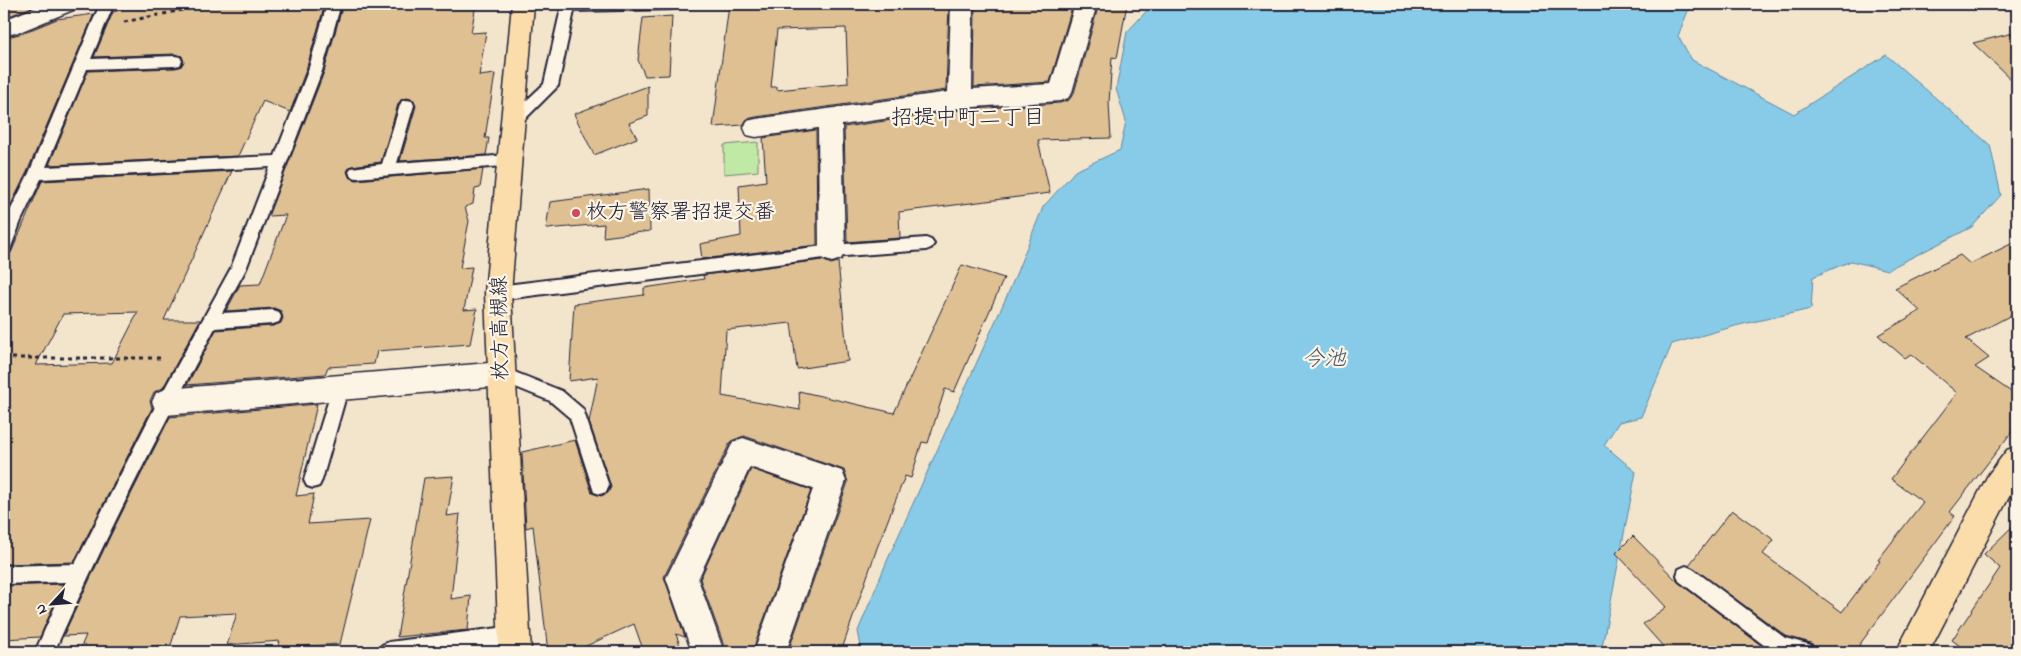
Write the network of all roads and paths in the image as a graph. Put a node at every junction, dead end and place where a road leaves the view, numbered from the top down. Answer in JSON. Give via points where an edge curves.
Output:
{"nodes":[{"id":1,"x":65,"y":4,"type":"edge"},
{"id":2,"x":107,"y":4,"type":"edge"},
{"id":3,"x":212,"y":4,"type":"edge"},
{"id":4,"x":334,"y":4,"type":"edge"},
{"id":5,"x":523,"y":4,"type":"edge"},
{"id":6,"x":671,"y":4,"type":"edge"},
{"id":7,"x":962,"y":4,"type":"edge"},
{"id":8,"x":1086,"y":4,"type":"edge"},
{"id":9,"x":568,"y":6,"type":"edge"},
{"id":10,"x":4,"y":28,"type":"edge"},
{"id":11,"x":97,"y":28,"type":"junction"},
{"id":12,"x":175,"y":61,"type":"dead end"},
{"id":13,"x":82,"y":64,"type":"junction"},
{"id":14,"x":960,"y":99,"type":"junction"},
{"id":15,"x":407,"y":105,"type":"dead end"},
{"id":16,"x":830,"y":117,"type":"junction"},
{"id":17,"x":513,"y":122,"type":"junction"},
{"id":18,"x":756,"y":128,"type":"dead end"},
{"id":19,"x":280,"y":161,"type":"junction"},
{"id":20,"x":510,"y":161,"type":"junction"},
{"id":21,"x":388,"y":169,"type":"junction"},
{"id":22,"x":356,"y":172,"type":"dead end"},
{"id":23,"x":36,"y":173,"type":"junction"},
{"id":24,"x":9,"y":221,"type":"edge"},
{"id":25,"x":926,"y":244,"type":"dead end"},
{"id":26,"x":4,"y":248,"type":"edge"},
{"id":27,"x":832,"y":251,"type":"junction"},
{"id":28,"x":498,"y":293,"type":"junction"},
{"id":29,"x":273,"y":317,"type":"dead end"},
{"id":30,"x":210,"y":321,"type":"junction"},
{"id":31,"x":4,"y":358,"type":"edge"},
{"id":32,"x":190,"y":358,"type":"junction"},
{"id":33,"x":502,"y":374,"type":"junction"},
{"id":34,"x":340,"y":389,"type":"junction"},
{"id":35,"x":166,"y":402,"type":"junction"},
{"id":36,"x":2017,"y":459,"type":"edge"},
{"id":37,"x":313,"y":480,"type":"dead end"},
{"id":38,"x":600,"y":486,"type":"dead end"},
{"id":39,"x":80,"y":573,"type":"junction"},
{"id":40,"x":4,"y":574,"type":"edge"},
{"id":41,"x":1686,"y":575,"type":"dead end"},
{"id":42,"x":514,"y":644,"type":"edge"},
{"id":43,"x":44,"y":652,"type":"edge"},
{"id":44,"x":389,"y":652,"type":"edge"},
{"id":45,"x":708,"y":652,"type":"edge"},
{"id":46,"x":770,"y":652,"type":"edge"},
{"id":47,"x":1804,"y":652,"type":"edge"},
{"id":48,"x":1912,"y":652,"type":"edge"}],
"edges":[{"from":1,"to":10,"type":"street"},
{"from":2,"to":11,"type":"lane"},
{"from":3,"to":11,"type":"path"},
{"from":4,"to":19,"type":"lane","via":[[315,71]]},
{"from":5,"to":17,"type":"main road","name":"枚方高槻線"},
{"from":6,"to":9,"type":"lane"},
{"from":7,"to":14,"type":"street"},
{"from":8,"to":14,"type":"street","via":[[1060,92]]},
{"from":9,"to":17,"type":"lane","via":[[551,86]]},
{"from":11,"to":13,"type":"lane"},
{"from":12,"to":13,"type":"lane"},
{"from":13,"to":23,"type":"lane"},
{"from":14,"to":16,"type":"street"},
{"from":15,"to":21,"type":"lane"},
{"from":16,"to":18,"type":"street"},
{"from":16,"to":27,"type":"street"},
{"from":17,"to":20,"type":"main road","name":"枚方高槻線"},
{"from":19,"to":23,"type":"lane"},
{"from":19,"to":30,"type":"lane","via":[[238,269]]},
{"from":20,"to":21,"type":"lane"},
{"from":20,"to":28,"type":"main road","name":"枚方高槻線"},
{"from":21,"to":22,"type":"lane"},
{"from":23,"to":24,"type":"lane"},
{"from":24,"to":26,"type":"lane"},
{"from":25,"to":27,"type":"lane"},
{"from":27,"to":28,"type":"lane"},
{"from":28,"to":33,"type":"main road","name":"枚方高槻線"},
{"from":29,"to":30,"type":"lane"},
{"from":30,"to":32,"type":"lane"},
{"from":31,"to":32,"type":"path"},
{"from":32,"to":35,"type":"lane"},
{"from":33,"to":34,"type":"street"},
{"from":33,"to":38,"type":"lane","via":[[556,396],[577,414]]},
{"from":33,"to":42,"type":"main road","name":"枚方高槻線"},
{"from":34,"to":35,"type":"street"},
{"from":34,"to":37,"type":"lane"},
{"from":35,"to":39,"type":"lane"},
{"from":36,"to":48,"type":"main road","via":[[1999,485]]},
{"from":39,"to":40,"type":"lane"},
{"from":39,"to":43,"type":"lane"},
{"from":41,"to":47,"type":"lane","via":[[1780,646]]},
{"from":42,"to":44,"type":"lane"},
{"from":45,"to":46,"type":"street","via":[[682,578],[743,451],[831,481]]}]}
